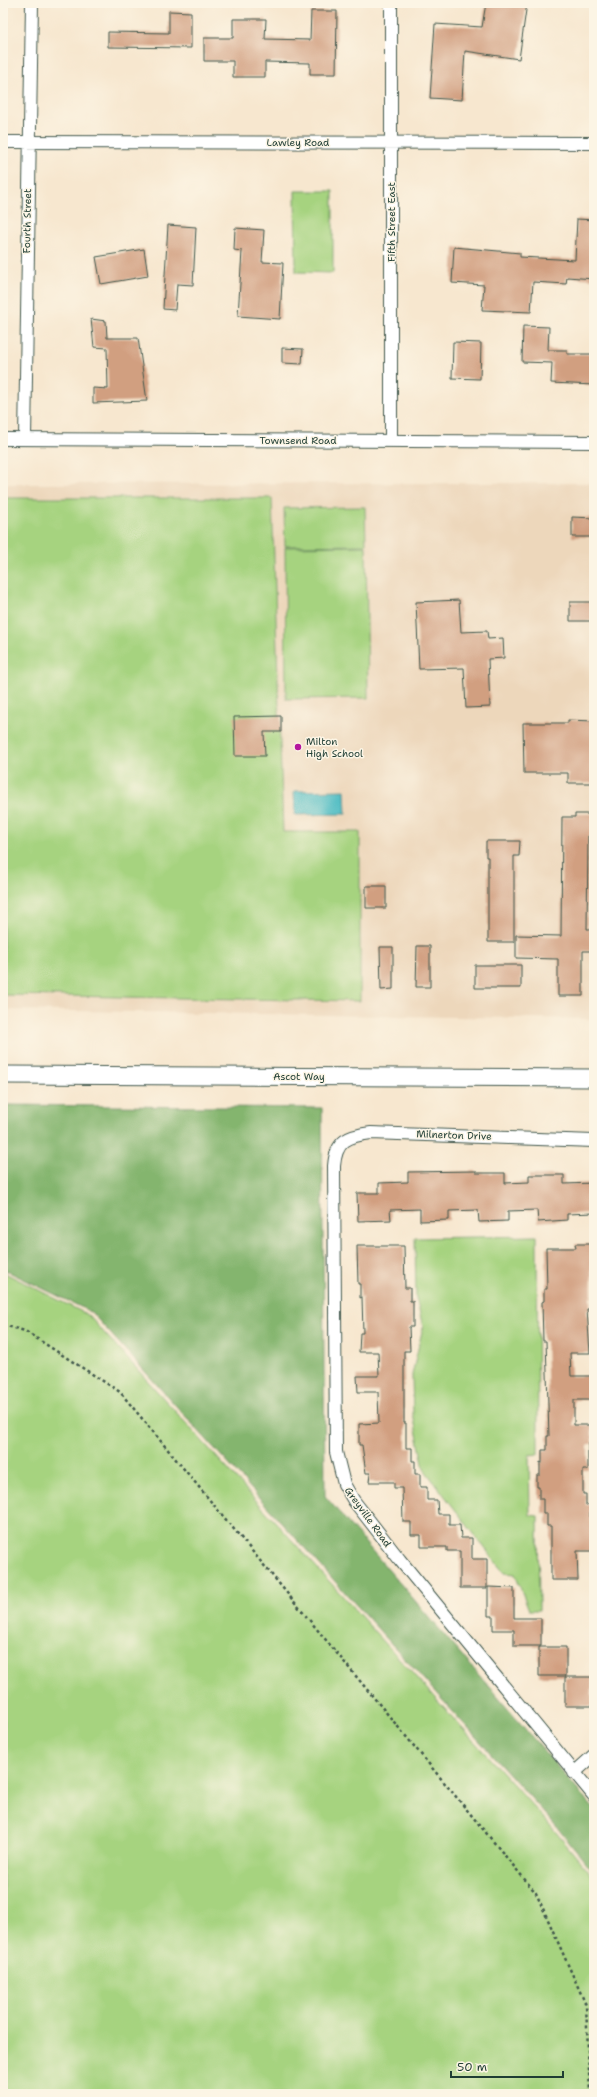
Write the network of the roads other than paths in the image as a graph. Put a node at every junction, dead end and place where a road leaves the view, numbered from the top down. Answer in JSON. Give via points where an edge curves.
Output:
{"nodes":[{"id":1,"x":32,"y":3,"type":"edge"},
{"id":2,"x":391,"y":3,"type":"edge"},
{"id":3,"x":3,"y":142,"type":"edge"},
{"id":4,"x":28,"y":142,"type":"junction"},
{"id":5,"x":391,"y":142,"type":"junction"},
{"id":6,"x":594,"y":143,"type":"edge"},
{"id":7,"x":3,"y":439,"type":"edge"},
{"id":8,"x":25,"y":439,"type":"junction"},
{"id":9,"x":391,"y":441,"type":"junction"},
{"id":10,"x":594,"y":442,"type":"edge"},
{"id":11,"x":3,"y":1075,"type":"edge"},
{"id":12,"x":594,"y":1078,"type":"edge"},
{"id":13,"x":594,"y":1141,"type":"edge"},
{"id":14,"x":334,"y":1166,"type":"joint"},
{"id":15,"x":594,"y":1755,"type":"edge"},
{"id":16,"x":574,"y":1773,"type":"junction"},
{"id":17,"x":594,"y":1796,"type":"edge"}],
"edges":[{"from":1,"to":4,"type":"street","name":"Fourth Street"},
{"from":2,"to":5,"type":"street","name":"Fifth Street East"},
{"from":3,"to":4,"type":"street","name":"Lawley Road"},
{"from":4,"to":5,"type":"street","name":"Lawley Road"},
{"from":4,"to":8,"type":"street","name":"Fourth Street"},
{"from":5,"to":6,"type":"street","name":"Lawley Road"},
{"from":5,"to":9,"type":"street","name":"Fifth Street East"},
{"from":7,"to":8,"type":"street","name":"Townsend Road"},
{"from":8,"to":9,"type":"street","name":"Townsend Road"},
{"from":9,"to":10,"type":"street","name":"Townsend Road"},
{"from":11,"to":12,"type":"main road","name":"Ascot Way"},
{"from":13,"to":14,"type":"street","name":"Milnerton Drive","via":[[371,1133],[346,1140],[338,1146]]},
{"from":14,"to":16,"type":"street","name":"Greyville Road","via":[[336,1452],[344,1484],[354,1501],[400,1560]]},
{"from":15,"to":16,"type":"street"},
{"from":16,"to":17,"type":"street","name":"Greyville Road"}]}
